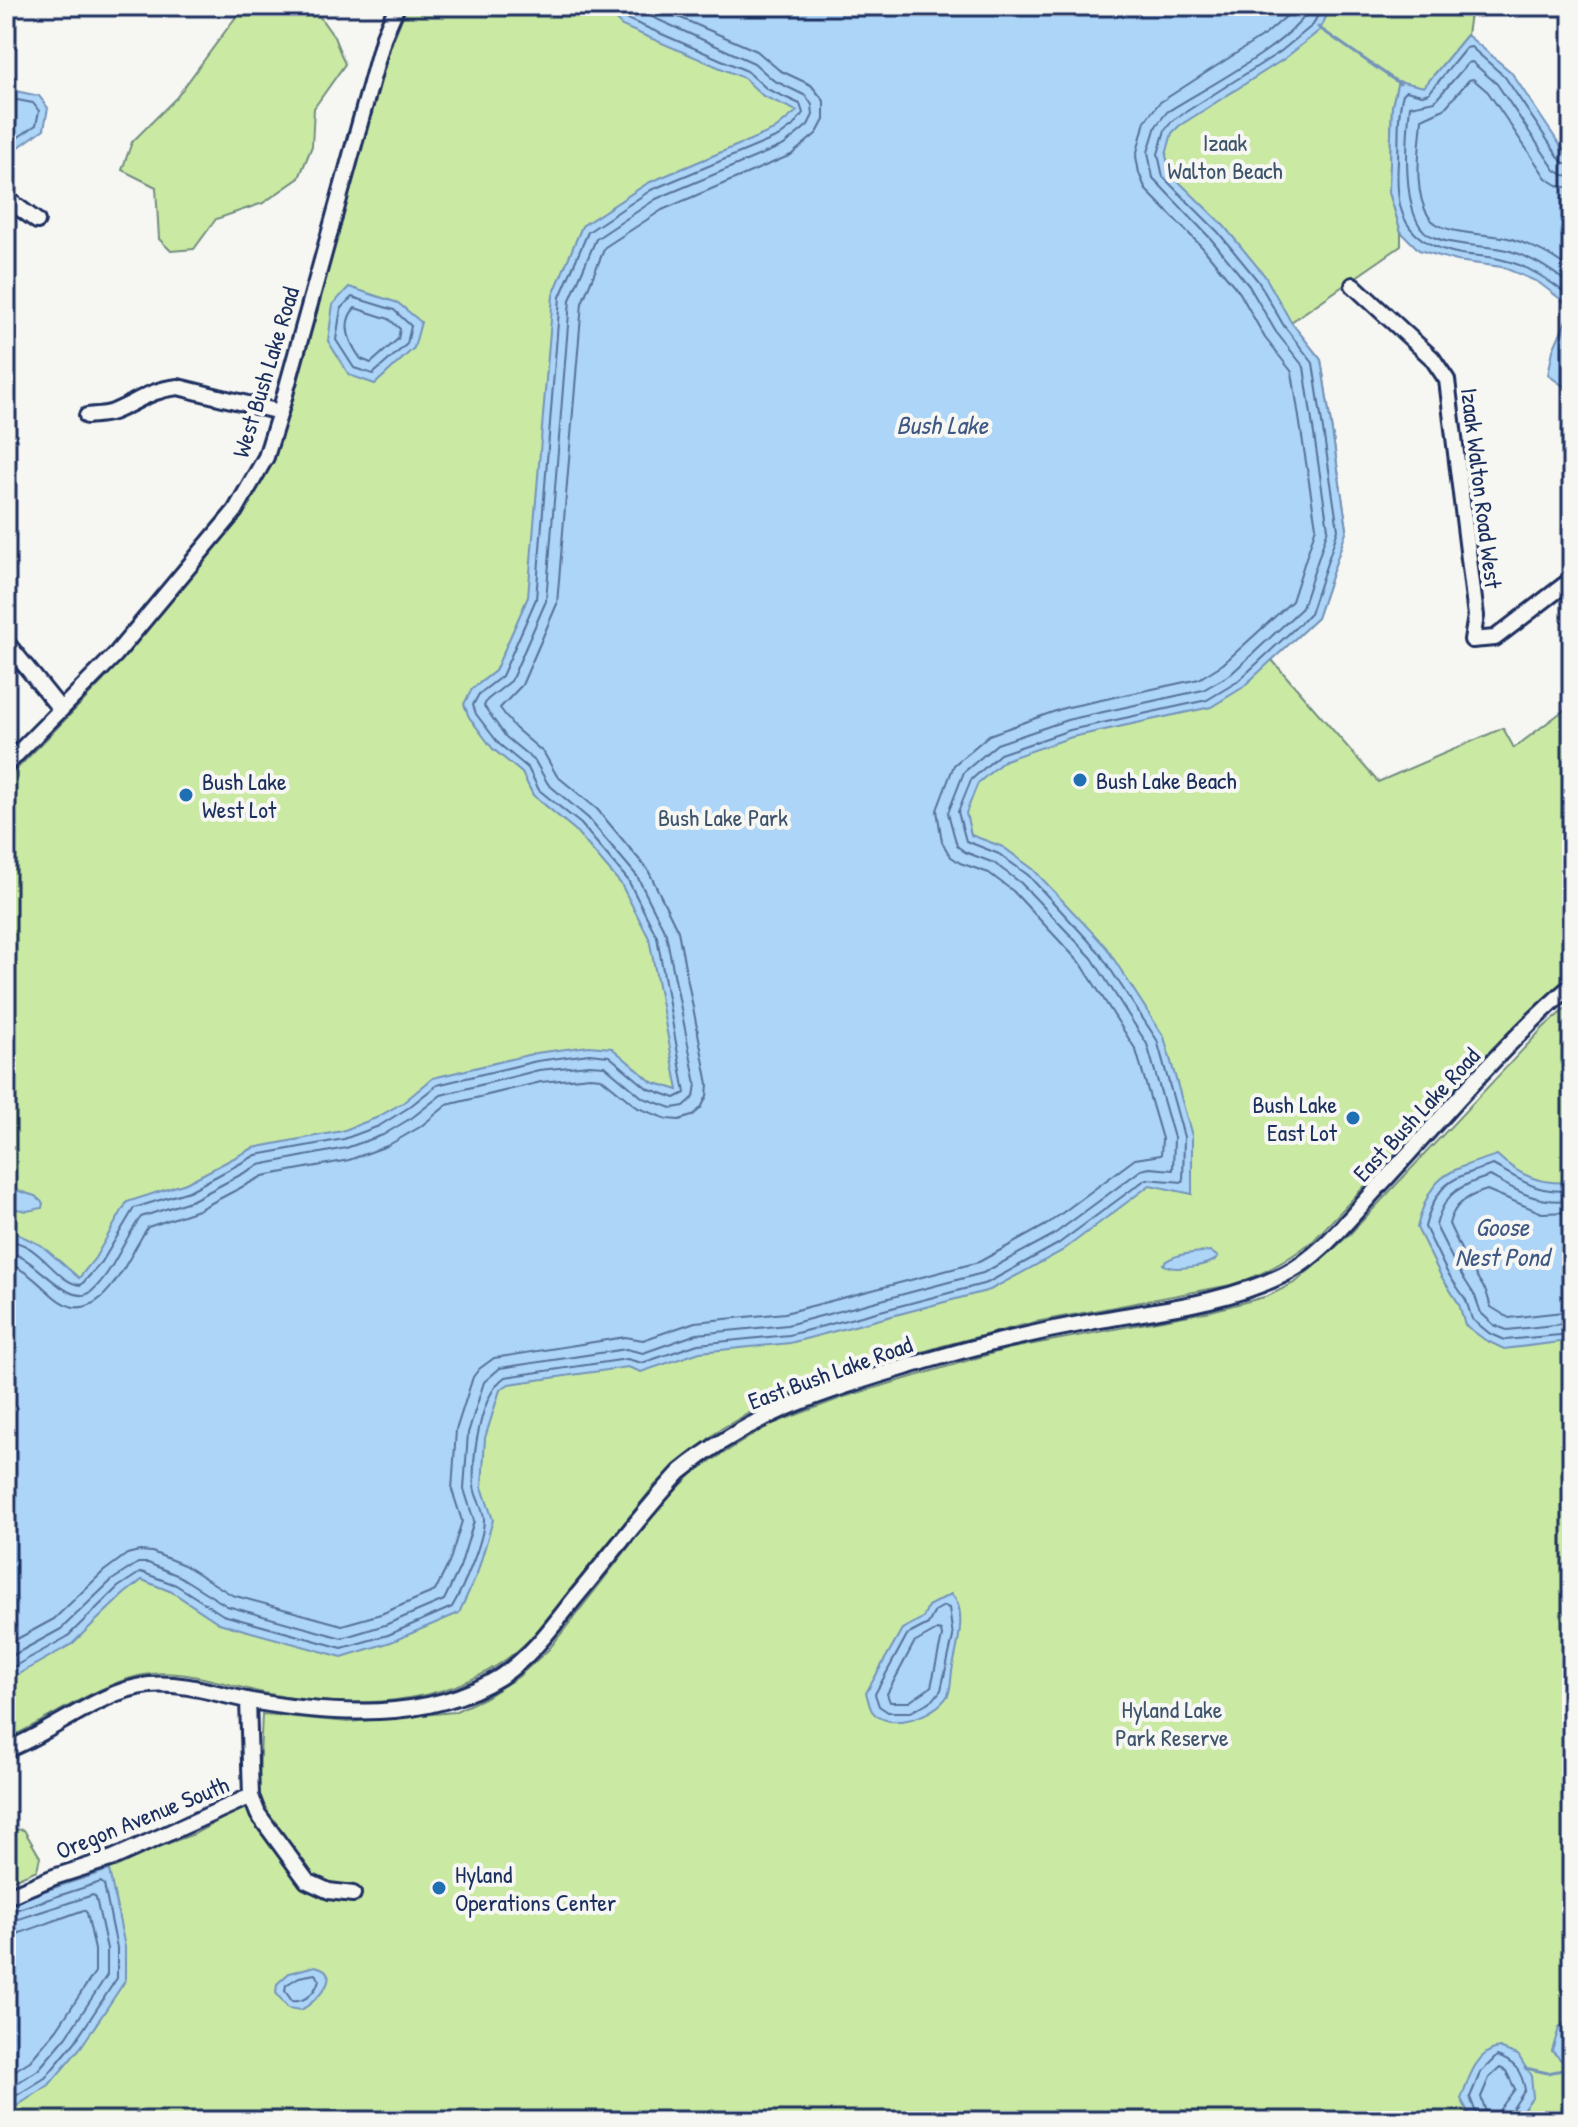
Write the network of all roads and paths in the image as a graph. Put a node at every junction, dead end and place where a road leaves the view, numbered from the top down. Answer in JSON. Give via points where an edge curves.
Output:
{"nodes":[{"id":1,"x":397,"y":6,"type":"edge"},
{"id":2,"x":6,"y":205,"type":"edge"},
{"id":3,"x":37,"y":221,"type":"dead end"},
{"id":4,"x":1353,"y":285,"type":"dead end"},
{"id":5,"x":280,"y":412,"type":"junction"},
{"id":6,"x":87,"y":416,"type":"dead end"},
{"id":7,"x":1572,"y":579,"type":"edge"},
{"id":8,"x":6,"y":642,"type":"edge"},
{"id":9,"x":61,"y":710,"type":"junction"},
{"id":10,"x":6,"y":765,"type":"edge"},
{"id":11,"x":1572,"y":985,"type":"edge"},
{"id":12,"x":248,"y":1700,"type":"junction"},
{"id":13,"x":6,"y":1750,"type":"edge"},
{"id":14,"x":251,"y":1796,"type":"junction"},
{"id":15,"x":353,"y":1894,"type":"dead end"},
{"id":16,"x":6,"y":1897,"type":"edge"}],
"edges":[{"from":1,"to":5,"type":"street","name":"West Bush Lake Road","via":[[384,36]]},
{"from":2,"to":3,"type":"street","via":[[14,204]]},
{"from":4,"to":7,"type":"street","name":"Izaak Walton Road West","via":[[1432,358],[1447,380],[1476,616],[1472,640],[1495,638]]},
{"from":5,"to":6,"type":"street","via":[[178,387],[144,395],[111,413]]},
{"from":5,"to":9,"type":"street","name":"West Bush Lake Road","via":[[266,457],[235,511],[115,655]]},
{"from":8,"to":9,"type":"street"},
{"from":9,"to":10,"type":"street","name":"West Bush Lake Road"},
{"from":11,"to":12,"type":"street","name":"East Bush Lake Road","via":[[1329,1240],[1286,1274],[1216,1298],[953,1352],[765,1416],[680,1472],[524,1659],[478,1689],[426,1706],[376,1710]]},
{"from":12,"to":13,"type":"street","name":"East Bush Lake Road","via":[[180,1684],[145,1685]]},
{"from":12,"to":14,"type":"street"},
{"from":14,"to":15,"type":"street","via":[[258,1814],[307,1881]]},
{"from":14,"to":16,"type":"street","name":"Oregon Avenue South","via":[[113,1858]]}]}
